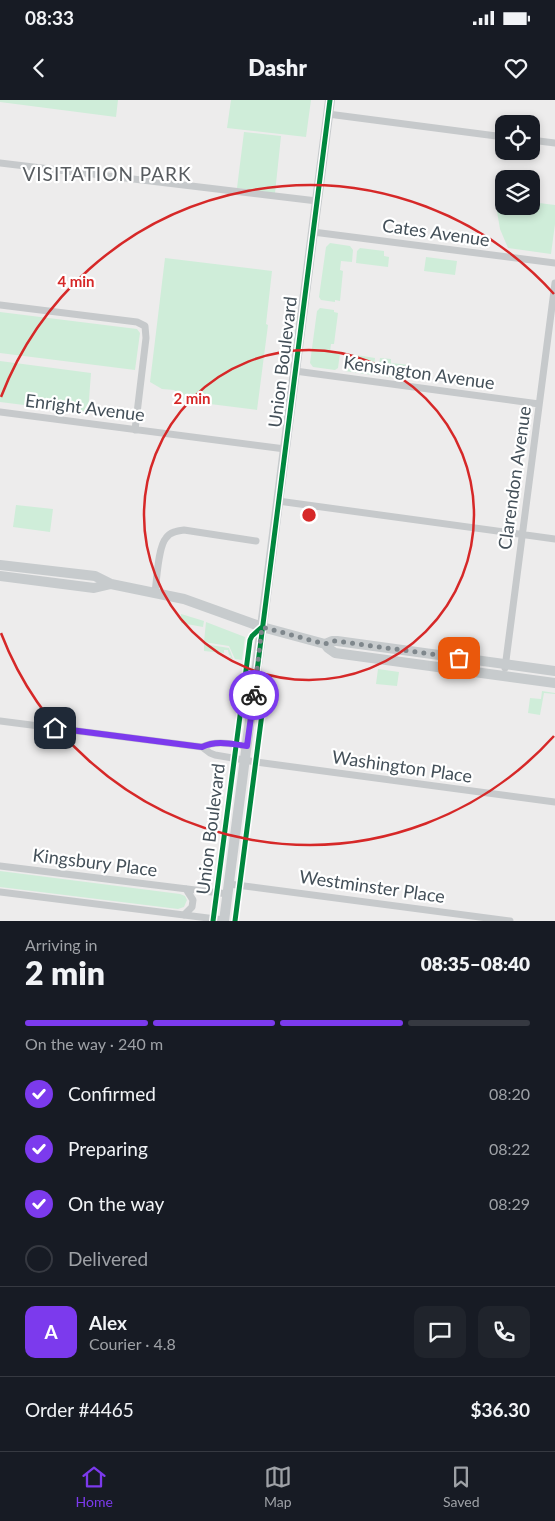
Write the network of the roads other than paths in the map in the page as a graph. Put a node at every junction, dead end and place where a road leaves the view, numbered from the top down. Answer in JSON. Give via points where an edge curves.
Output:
{"nodes":[{"id":1,"x":330,"y":100,"type":"edge"},
{"id":2,"x":328,"y":114,"type":"junction"},
{"id":3,"x":495,"y":136,"type":"edge"},
{"id":4,"x":540,"y":141,"type":"edge"},
{"id":5,"x":555,"y":143,"type":"edge"},
{"id":6,"x":0,"y":163,"type":"edge"},
{"id":7,"x":317,"y":201,"type":"junction"},
{"id":8,"x":313,"y":232,"type":"junction"},
{"id":9,"x":555,"y":263,"type":"edge"},
{"id":10,"x":555,"y":283,"type":"edge"},
{"id":11,"x":0,"y":305,"type":"edge"},
{"id":12,"x":295,"y":371,"type":"junction"},
{"id":13,"x":540,"y":404,"type":"junction"},
{"id":14,"x":0,"y":412,"type":"edge"},
{"id":15,"x":135,"y":430,"type":"junction"},
{"id":16,"x":285,"y":449,"type":"junction"},
{"id":17,"x":278,"y":501,"type":"junction"},
{"id":18,"x":522,"y":534,"type":"junction"},
{"id":19,"x":555,"y":538,"type":"edge"},
{"id":20,"x":256,"y":541,"type":"dead end"},
{"id":21,"x":0,"y":565,"type":"edge"},
{"id":22,"x":0,"y":576,"type":"edge"},
{"id":23,"x":111,"y":584,"type":"junction"},
{"id":24,"x":156,"y":592,"type":"junction"},
{"id":25,"x":262,"y":627,"type":"junction"},
{"id":26,"x":325,"y":644,"type":"junction"},
{"id":27,"x":505,"y":664,"type":"junction"},
{"id":28,"x":555,"y":671,"type":"edge"},
{"id":29,"x":504,"y":676,"type":"junction"},
{"id":30,"x":555,"y":683,"type":"edge"},
{"id":31,"x":0,"y":721,"type":"edge"},
{"id":32,"x":247,"y":746,"type":"junction"},
{"id":33,"x":202,"y":747,"type":"junction"},
{"id":34,"x":245,"y":760,"type":"junction"},
{"id":35,"x":555,"y":802,"type":"edge"},
{"id":36,"x":0,"y":866,"type":"edge"},
{"id":37,"x":186,"y":889,"type":"junction"},
{"id":38,"x":228,"y":889,"type":"junction"},
{"id":39,"x":0,"y":892,"type":"edge"},
{"id":40,"x":184,"y":914,"type":"junction"},
{"id":41,"x":224,"y":920,"type":"edge"},
{"id":42,"x":510,"y":921,"type":"edge"}],
"edges":[{"from":1,"to":2,"type":"main road","name":"Union Boulevard"},
{"from":2,"to":3,"type":"street"},
{"from":2,"to":7,"type":"main road","name":"Union Boulevard"},
{"from":4,"to":5,"type":"street"},
{"from":6,"to":7,"type":"street"},
{"from":7,"to":8,"type":"main road","name":"Union Boulevard"},
{"from":8,"to":9,"type":"street","name":"Cates Avenue"},
{"from":8,"to":12,"type":"main road","name":"Union Boulevard"},
{"from":10,"to":13,"type":"street","name":"Clarendon Avenue"},
{"from":11,"to":15,"type":"street","via":[[136,322],[145,326]]},
{"from":12,"to":13,"type":"street","name":"Kensington Avenue"},
{"from":12,"to":16,"type":"main road","name":"Union Boulevard"},
{"from":13,"to":18,"type":"street","name":"Clarendon Avenue"},
{"from":14,"to":15,"type":"street","name":"Enright Avenue"},
{"from":15,"to":16,"type":"street","name":"Enright Avenue"},
{"from":16,"to":17,"type":"main road","name":"Union Boulevard"},
{"from":17,"to":18,"type":"street"},
{"from":17,"to":25,"type":"main road","name":"Union Boulevard"},
{"from":18,"to":19,"type":"street"},
{"from":18,"to":27,"type":"street","name":"Clarendon Avenue"},
{"from":20,"to":24,"type":"street","via":[[184,530],[174,532],[162,546]]},
{"from":21,"to":23,"type":"main road","via":[[94,576]]},
{"from":22,"to":23,"type":"main road","via":[[94,588]]},
{"from":23,"to":24,"type":"main road"},
{"from":24,"to":25,"type":"main road","via":[[202,604]]},
{"from":25,"to":26,"type":"main road"},
{"from":25,"to":32,"type":"main road","name":"Union Boulevard"},
{"from":26,"to":27,"type":"main road","via":[[337,641]]},
{"from":26,"to":29,"type":"main road","via":[[335,653]]},
{"from":27,"to":28,"type":"main road"},
{"from":27,"to":29,"type":"street","name":"Clarendon Avenue"},
{"from":29,"to":30,"type":"main road"},
{"from":31,"to":33,"type":"street"},
{"from":32,"to":33,"type":"street","via":[[212,742]]},
{"from":32,"to":34,"type":"main road","name":"Union Boulevard"},
{"from":33,"to":34,"type":"street","name":"Washington Place","via":[[210,754]]},
{"from":34,"to":35,"type":"street","name":"Washington Place"},
{"from":34,"to":38,"type":"main road","name":"Union Boulevard"},
{"from":36,"to":37,"type":"street","name":"Kingsbury Place"},
{"from":37,"to":38,"type":"street","name":"Kingsbury Place"},
{"from":37,"to":40,"type":"street","via":[[193,900],[192,907]]},
{"from":38,"to":41,"type":"main road","name":"Union Boulevard"},
{"from":38,"to":42,"type":"street","name":"Westminster Place"},
{"from":39,"to":40,"type":"street"},
{"from":40,"to":41,"type":"street"}]}
